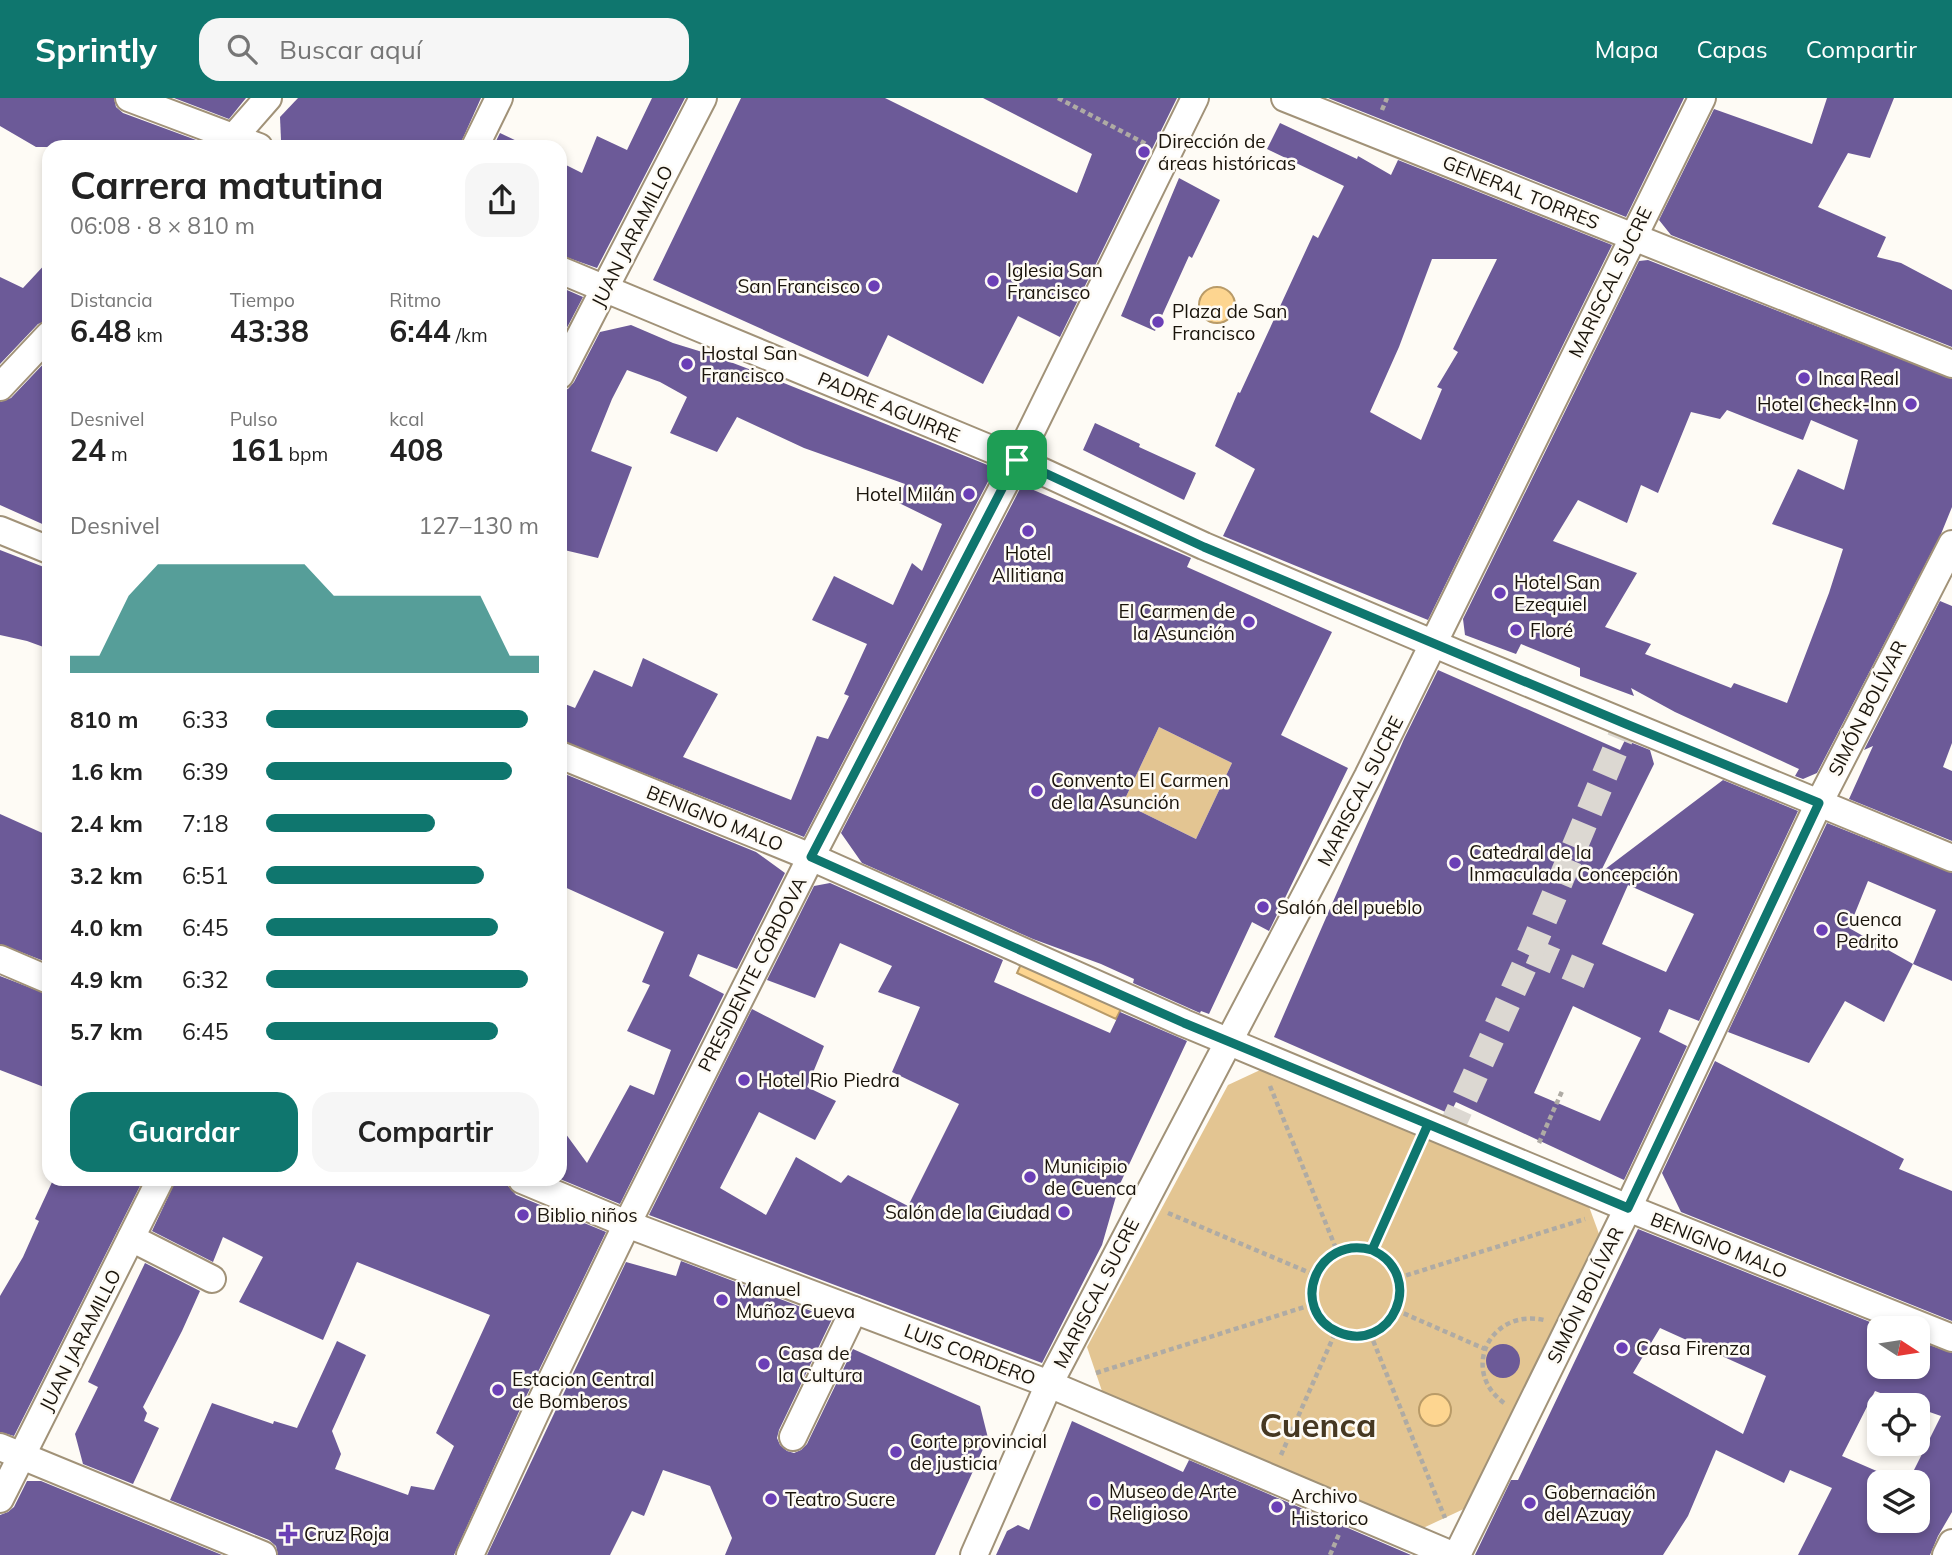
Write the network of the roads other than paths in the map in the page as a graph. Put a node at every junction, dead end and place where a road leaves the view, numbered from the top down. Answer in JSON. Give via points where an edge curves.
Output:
{"nodes":[{"id":1,"x":129,"y":98,"type":"edge"},
{"id":2,"x":268,"y":98,"type":"edge"},
{"id":3,"x":499,"y":98,"type":"edge"},
{"id":4,"x":703,"y":98,"type":"edge"},
{"id":5,"x":1195,"y":98,"type":"edge"},
{"id":6,"x":1285,"y":98,"type":"edge"},
{"id":7,"x":1702,"y":98,"type":"edge"},
{"id":8,"x":225,"y":140,"type":"edge"},
{"id":9,"x":232,"y":140,"type":"edge"},
{"id":10,"x":478,"y":140,"type":"edge"},
{"id":11,"x":1633,"y":236,"type":"junction"},
{"id":12,"x":567,"y":273,"type":"edge"},
{"id":13,"x":605,"y":288,"type":"junction"},
{"id":14,"x":42,"y":342,"type":"edge"},
{"id":15,"x":567,"y":361,"type":"edge"},
{"id":16,"x":1952,"y":364,"type":"edge"},
{"id":17,"x":0,"y":387,"type":"edge"},
{"id":18,"x":1017,"y":460,"type":"junction"},
{"id":19,"x":0,"y":530,"type":"edge"},
{"id":20,"x":1952,"y":544,"type":"edge"},
{"id":21,"x":42,"y":547,"type":"edge"},
{"id":22,"x":1434,"y":644,"type":"junction"},
{"id":23,"x":567,"y":758,"type":"edge"},
{"id":24,"x":1819,"y":803,"type":"junction"},
{"id":25,"x":811,"y":857,"type":"junction"},
{"id":26,"x":1952,"y":858,"type":"edge"},
{"id":27,"x":0,"y":959,"type":"edge"},
{"id":28,"x":42,"y":977,"type":"edge"},
{"id":29,"x":1229,"y":1040,"type":"junction"},
{"id":30,"x":157,"y":1186,"type":"edge"},
{"id":31,"x":536,"y":1186,"type":"edge"},
{"id":32,"x":1628,"y":1208,"type":"junction"},
{"id":33,"x":627,"y":1224,"type":"junction"},
{"id":34,"x":131,"y":1238,"type":"junction"},
{"id":35,"x":212,"y":1279,"type":"dead end"},
{"id":36,"x":854,"y":1310,"type":"junction"},
{"id":37,"x":1952,"y":1338,"type":"edge"},
{"id":38,"x":1049,"y":1384,"type":"junction"},
{"id":39,"x":793,"y":1437,"type":"dead end"},
{"id":40,"x":11,"y":1452,"type":"edge"},
{"id":41,"x":0,"y":1499,"type":"edge"},
{"id":42,"x":1952,"y":1543,"type":"edge"},
{"id":43,"x":263,"y":1555,"type":"edge"},
{"id":44,"x":470,"y":1555,"type":"edge"},
{"id":45,"x":974,"y":1555,"type":"edge"},
{"id":46,"x":1455,"y":1555,"type":"edge"},
{"id":47,"x":1946,"y":1555,"type":"edge"}],
"edges":[{"from":1,"to":8,"type":"street"},
{"from":2,"to":9,"type":"street"},
{"from":3,"to":10,"type":"street"},
{"from":4,"to":13,"type":"street","name":"JUAN JARAMILLO"},
{"from":5,"to":18,"type":"street","name":"PRESIDENTE CÓRDOVA"},
{"from":6,"to":11,"type":"street","name":"GENERAL TORRES"},
{"from":7,"to":11,"type":"street","name":"MARISCAL SUCRE"},
{"from":11,"to":16,"type":"street","name":"GENERAL TORRES"},
{"from":11,"to":22,"type":"street","name":"MARISCAL SUCRE"},
{"from":12,"to":13,"type":"street","name":"PADRE AGUIRRE"},
{"from":13,"to":15,"type":"street","name":"JUAN JARAMILLO"},
{"from":13,"to":18,"type":"street","name":"PADRE AGUIRRE"},
{"from":14,"to":17,"type":"street"},
{"from":18,"to":22,"type":"street","name":"PADRE AGUIRRE","via":[[1204,547]]},
{"from":18,"to":25,"type":"street","name":"PRESIDENTE CÓRDOVA"},
{"from":19,"to":21,"type":"street"},
{"from":20,"to":24,"type":"street","name":"SIMÓN BOLÍVAR"},
{"from":22,"to":24,"type":"street","name":"PADRE AGUIRRE"},
{"from":22,"to":29,"type":"street","name":"MARISCAL SUCRE"},
{"from":23,"to":25,"type":"street","name":"BENIGNO MALO"},
{"from":24,"to":26,"type":"street","name":"PADRE AGUIRRE"},
{"from":24,"to":32,"type":"street","name":"SIMÓN BOLÍVAR"},
{"from":25,"to":29,"type":"street","name":"BENIGNO MALO"},
{"from":25,"to":33,"type":"street","name":"PRESIDENTE CÓRDOVA"},
{"from":27,"to":28,"type":"street"},
{"from":29,"to":32,"type":"street","name":"BENIGNO MALO"},
{"from":29,"to":38,"type":"street","name":"MARISCAL SUCRE"},
{"from":30,"to":34,"type":"street","name":"JUAN JARAMILLO"},
{"from":31,"to":33,"type":"street","name":"LUIS CORDERO"},
{"from":32,"to":37,"type":"street","name":"BENIGNO MALO"},
{"from":32,"to":46,"type":"street","name":"SIMÓN BOLÍVAR"},
{"from":33,"to":36,"type":"street","name":"LUIS CORDERO"},
{"from":33,"to":44,"type":"street","name":"PRESIDENTE CÓRDOVA"},
{"from":34,"to":35,"type":"street"},
{"from":34,"to":40,"type":"street","name":"JUAN JARAMILLO"},
{"from":36,"to":38,"type":"street","name":"LUIS CORDERO"},
{"from":36,"to":39,"type":"street"},
{"from":38,"to":45,"type":"street","name":"MARISCAL SUCRE"},
{"from":38,"to":46,"type":"street","name":"LUIS CORDERO"},
{"from":40,"to":41,"type":"street","name":"JUAN JARAMILLO"},
{"from":40,"to":43,"type":"street"},
{"from":42,"to":47,"type":"street"}]}
